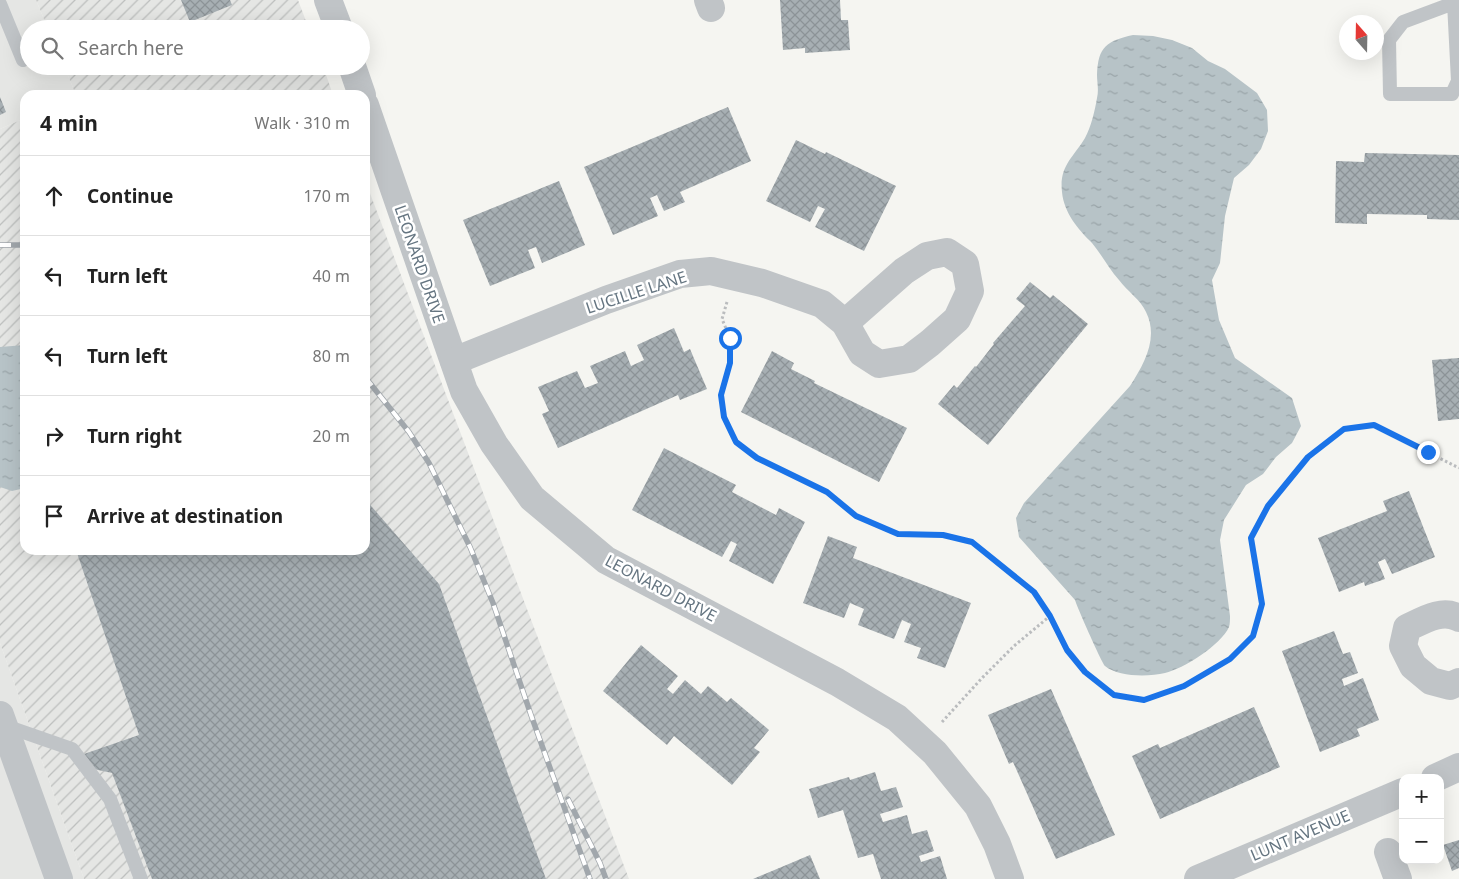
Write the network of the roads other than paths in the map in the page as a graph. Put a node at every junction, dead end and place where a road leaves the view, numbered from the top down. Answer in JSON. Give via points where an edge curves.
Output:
{"nodes":[{"id":1,"x":328,"y":0,"type":"edge"},
{"id":2,"x":1457,"y":2,"type":"edge"},
{"id":3,"x":0,"y":4,"type":"edge"},
{"id":4,"x":336,"y":20,"type":"edge"},
{"id":5,"x":20,"y":53,"type":"edge"},
{"id":6,"x":355,"y":75,"type":"edge"},
{"id":7,"x":360,"y":90,"type":"edge"},
{"id":8,"x":370,"y":119,"type":"edge"},
{"id":9,"x":846,"y":323,"type":"junction"},
{"id":10,"x":454,"y":361,"type":"junction"},
{"id":11,"x":1459,"y":618,"type":"edge"},
{"id":12,"x":1459,"y":682,"type":"edge"},
{"id":13,"x":2,"y":720,"type":"edge"},
{"id":14,"x":1459,"y":768,"type":"edge"},
{"id":15,"x":1444,"y":774,"type":"edge"},
{"id":16,"x":1399,"y":794,"type":"edge"},
{"id":17,"x":1388,"y":852,"type":"dead end"},
{"id":18,"x":59,"y":879,"type":"edge"},
{"id":19,"x":141,"y":879,"type":"edge"},
{"id":20,"x":1010,"y":879,"type":"edge"},
{"id":21,"x":1198,"y":879,"type":"edge"},
{"id":22,"x":1398,"y":879,"type":"edge"}],
"edges":[{"from":1,"to":4,"type":"street"},
{"from":2,"to":2,"type":"lane","via":[[1403,22],[1389,40],[1390,94],[1452,94],[1458,81]]},
{"from":3,"to":5,"type":"lane"},
{"from":6,"to":7,"type":"street"},
{"from":8,"to":10,"type":"street","name":"LEONARD DRIVE"},
{"from":9,"to":9,"type":"street","name":"LUCILLE LANE","via":[[904,271],[927,256],[947,252],[965,264],[970,291],[957,319],[909,360],[879,364],[862,353]]},
{"from":9,"to":10,"type":"street","name":"LUCILLE LANE","via":[[822,304],[762,283],[711,271],[680,274]]},
{"from":10,"to":20,"type":"street","name":"LEONARD DRIVE","via":[[464,391],[494,444],[532,498],[606,560],[837,682],[897,718],[935,753],[978,806]]},
{"from":11,"to":12,"type":"street","via":[[1434,615],[1407,628],[1403,646],[1413,666],[1431,681],[1450,686]]},
{"from":13,"to":18,"type":"street"},
{"from":13,"to":19,"type":"lane","via":[[72,749],[110,799]]},
{"from":14,"to":15,"type":"street"},
{"from":16,"to":21,"type":"street","name":"LUNT AVENUE"},
{"from":17,"to":22,"type":"street"}]}
